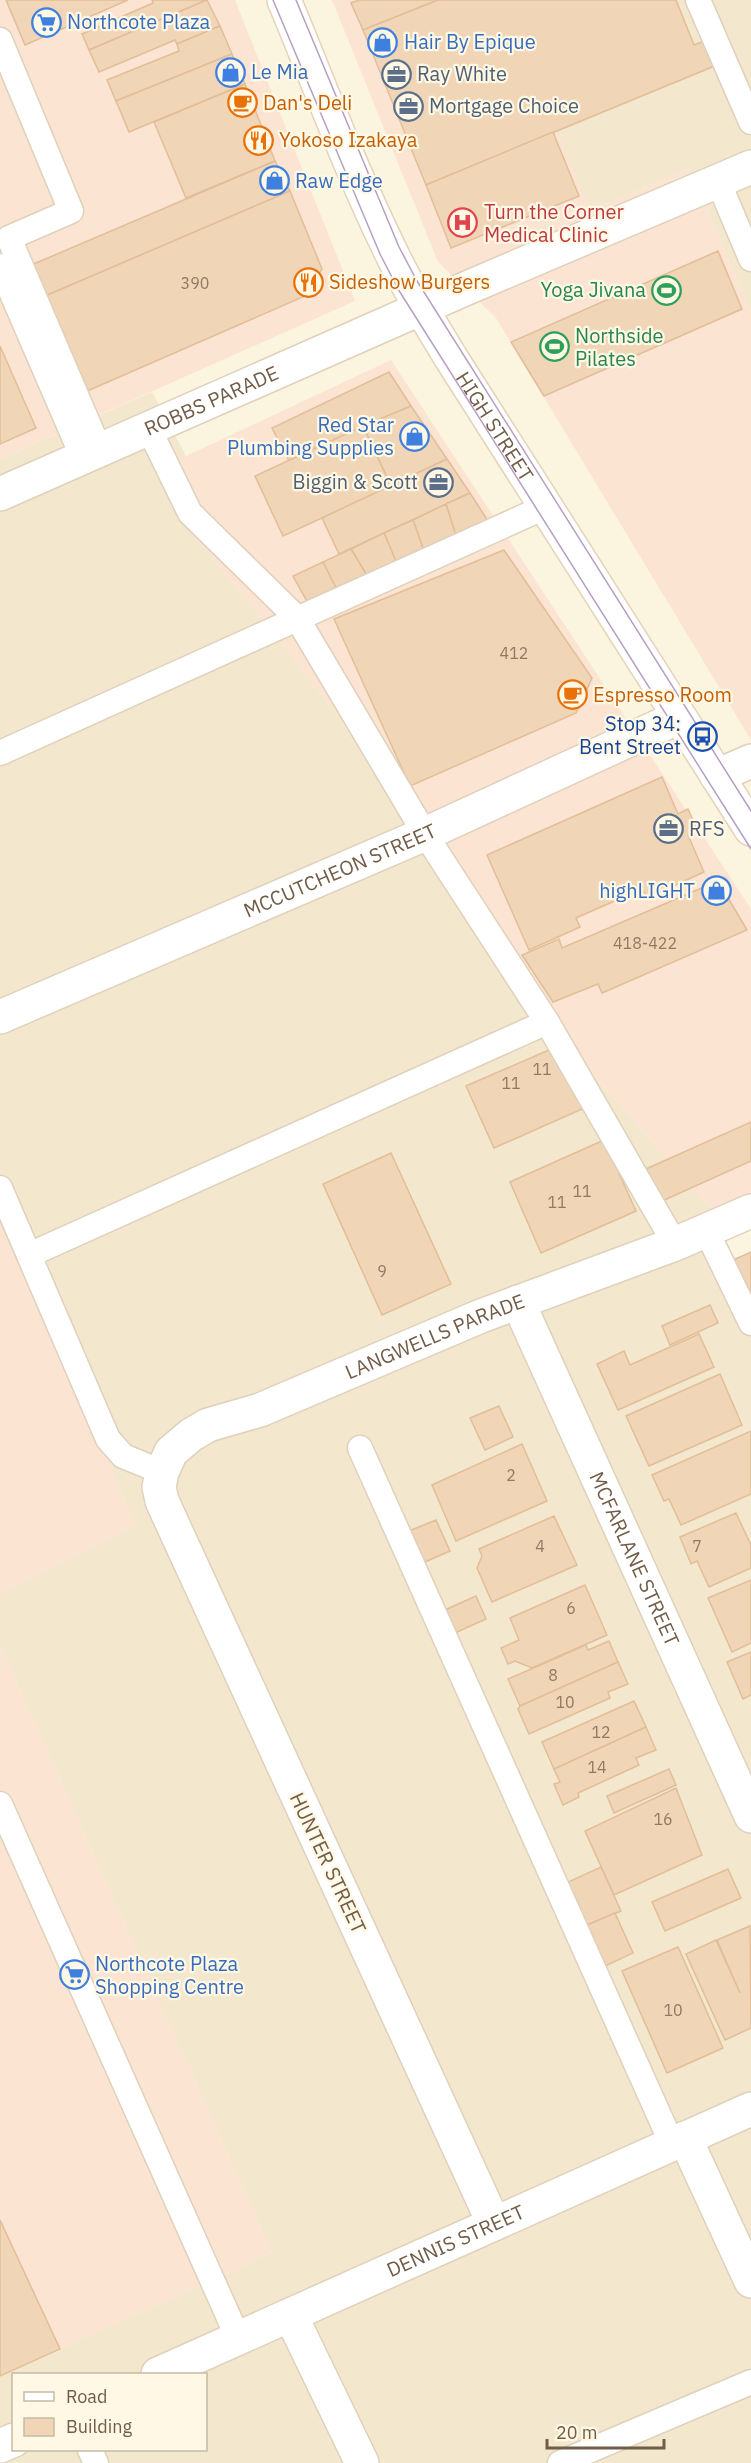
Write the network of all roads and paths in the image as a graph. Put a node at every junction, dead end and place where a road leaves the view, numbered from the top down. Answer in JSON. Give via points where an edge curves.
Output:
{"nodes":[{"id":1,"x":284,"y":0,"type":"edge"},
{"id":2,"x":698,"y":0,"type":"edge"},
{"id":3,"x":0,"y":40,"type":"edge"},
{"id":4,"x":751,"y":122,"type":"edge"},
{"id":5,"x":751,"y":167,"type":"edge"},
{"id":6,"x":718,"y":181,"type":"junction"},
{"id":7,"x":751,"y":259,"type":"edge"},
{"id":8,"x":0,"y":266,"type":"edge"},
{"id":9,"x":422,"y":308,"type":"junction"},
{"id":10,"x":149,"y":429,"type":"junction"},
{"id":11,"x":92,"y":455,"type":"junction"},
{"id":12,"x":0,"y":494,"type":"edge"},
{"id":13,"x":545,"y":507,"type":"junction"},
{"id":14,"x":297,"y":618,"type":"junction"},
{"id":15,"x":679,"y":717,"type":"junction"},
{"id":16,"x":0,"y":753,"type":"edge"},
{"id":17,"x":751,"y":761,"type":"edge"},
{"id":18,"x":717,"y":776,"type":"junction"},
{"id":19,"x":751,"y":829,"type":"edge"},
{"id":20,"x":425,"y":834,"type":"junction"},
{"id":21,"x":0,"y":1017,"type":"edge"},
{"id":22,"x":547,"y":1022,"type":"junction"},
{"id":23,"x":0,"y":1188,"type":"edge"},
{"id":24,"x":751,"y":1211,"type":"edge"},
{"id":25,"x":706,"y":1230,"type":"junction"},
{"id":26,"x":675,"y":1244,"type":"junction"},
{"id":27,"x":29,"y":1255,"type":"junction"},
{"id":28,"x":518,"y":1302,"type":"junction"},
{"id":29,"x":751,"y":1323,"type":"edge"},
{"id":30,"x":360,"y":1448,"type":"dead end"},
{"id":31,"x":162,"y":1486,"type":"junction"},
{"id":32,"x":0,"y":1804,"type":"edge"},
{"id":33,"x":751,"y":1816,"type":"edge"},
{"id":34,"x":751,"y":2109,"type":"edge"},
{"id":35,"x":678,"y":2141,"type":"junction"},
{"id":36,"x":494,"y":2224,"type":"junction"},
{"id":37,"x":751,"y":2281,"type":"edge"},
{"id":38,"x":291,"y":2316,"type":"junction"},
{"id":39,"x":238,"y":2338,"type":"junction"},
{"id":40,"x":160,"y":2373,"type":"edge"},
{"id":41,"x":751,"y":2382,"type":"edge"},
{"id":42,"x":607,"y":2454,"type":"edge"},
{"id":43,"x":362,"y":2463,"type":"edge"},
{"id":44,"x":560,"y":2463,"type":"edge"}],
"edges":[{"from":1,"to":9,"type":"street","name":"HIGH STREET","via":[[390,252]]},
{"from":2,"to":4,"type":"lane"},
{"from":3,"to":11,"type":"lane","via":[[71,211],[9,238]]},
{"from":5,"to":6,"type":"street","name":"ROBBS PARADE"},
{"from":6,"to":7,"type":"lane"},
{"from":6,"to":9,"type":"street","name":"ROBBS PARADE"},
{"from":8,"to":11,"type":"lane"},
{"from":9,"to":10,"type":"street","name":"ROBBS PARADE"},
{"from":9,"to":13,"type":"street","name":"HIGH STREET"},
{"from":10,"to":11,"type":"street","name":"ROBBS PARADE"},
{"from":10,"to":14,"type":"lane","via":[[190,513]]},
{"from":11,"to":12,"type":"street","name":"ROBBS PARADE"},
{"from":13,"to":14,"type":"lane"},
{"from":13,"to":15,"type":"street","name":"HIGH STREET"},
{"from":14,"to":16,"type":"lane"},
{"from":14,"to":20,"type":"lane"},
{"from":15,"to":18,"type":"street","name":"HIGH STREET"},
{"from":15,"to":20,"type":"street","name":"MCCUTCHEON STREET"},
{"from":17,"to":18,"type":"street"},
{"from":18,"to":19,"type":"street","name":"HIGH STREET"},
{"from":20,"to":21,"type":"street","name":"MCCUTCHEON STREET"},
{"from":20,"to":22,"type":"lane"},
{"from":22,"to":26,"type":"lane"},
{"from":22,"to":27,"type":"lane"},
{"from":23,"to":27,"type":"lane"},
{"from":24,"to":25,"type":"street","name":"LANGWELLS PARADE"},
{"from":25,"to":26,"type":"street","name":"LANGWELLS PARADE"},
{"from":25,"to":29,"type":"lane"},
{"from":26,"to":28,"type":"street","name":"LANGWELLS PARADE"},
{"from":27,"to":31,"type":"lane","via":[[108,1439]]},
{"from":28,"to":31,"type":"street","name":"LANGWELLS PARADE","via":[[260,1410],[208,1425],[178,1444]]},
{"from":28,"to":33,"type":"street","name":"MCFARLANE STREET"},
{"from":30,"to":35,"type":"lane"},
{"from":31,"to":36,"type":"street","name":"HUNTER STREET"},
{"from":32,"to":39,"type":"lane"},
{"from":34,"to":35,"type":"street","name":"DENNIS STREET"},
{"from":35,"to":36,"type":"street","name":"DENNIS STREET"},
{"from":35,"to":37,"type":"street"},
{"from":36,"to":38,"type":"street","name":"DENNIS STREET"},
{"from":38,"to":39,"type":"street","name":"DENNIS STREET"},
{"from":38,"to":43,"type":"street"},
{"from":39,"to":40,"type":"street","name":"DENNIS STREET"},
{"from":41,"to":42,"type":"lane"},
{"from":42,"to":44,"type":"lane"}]}
